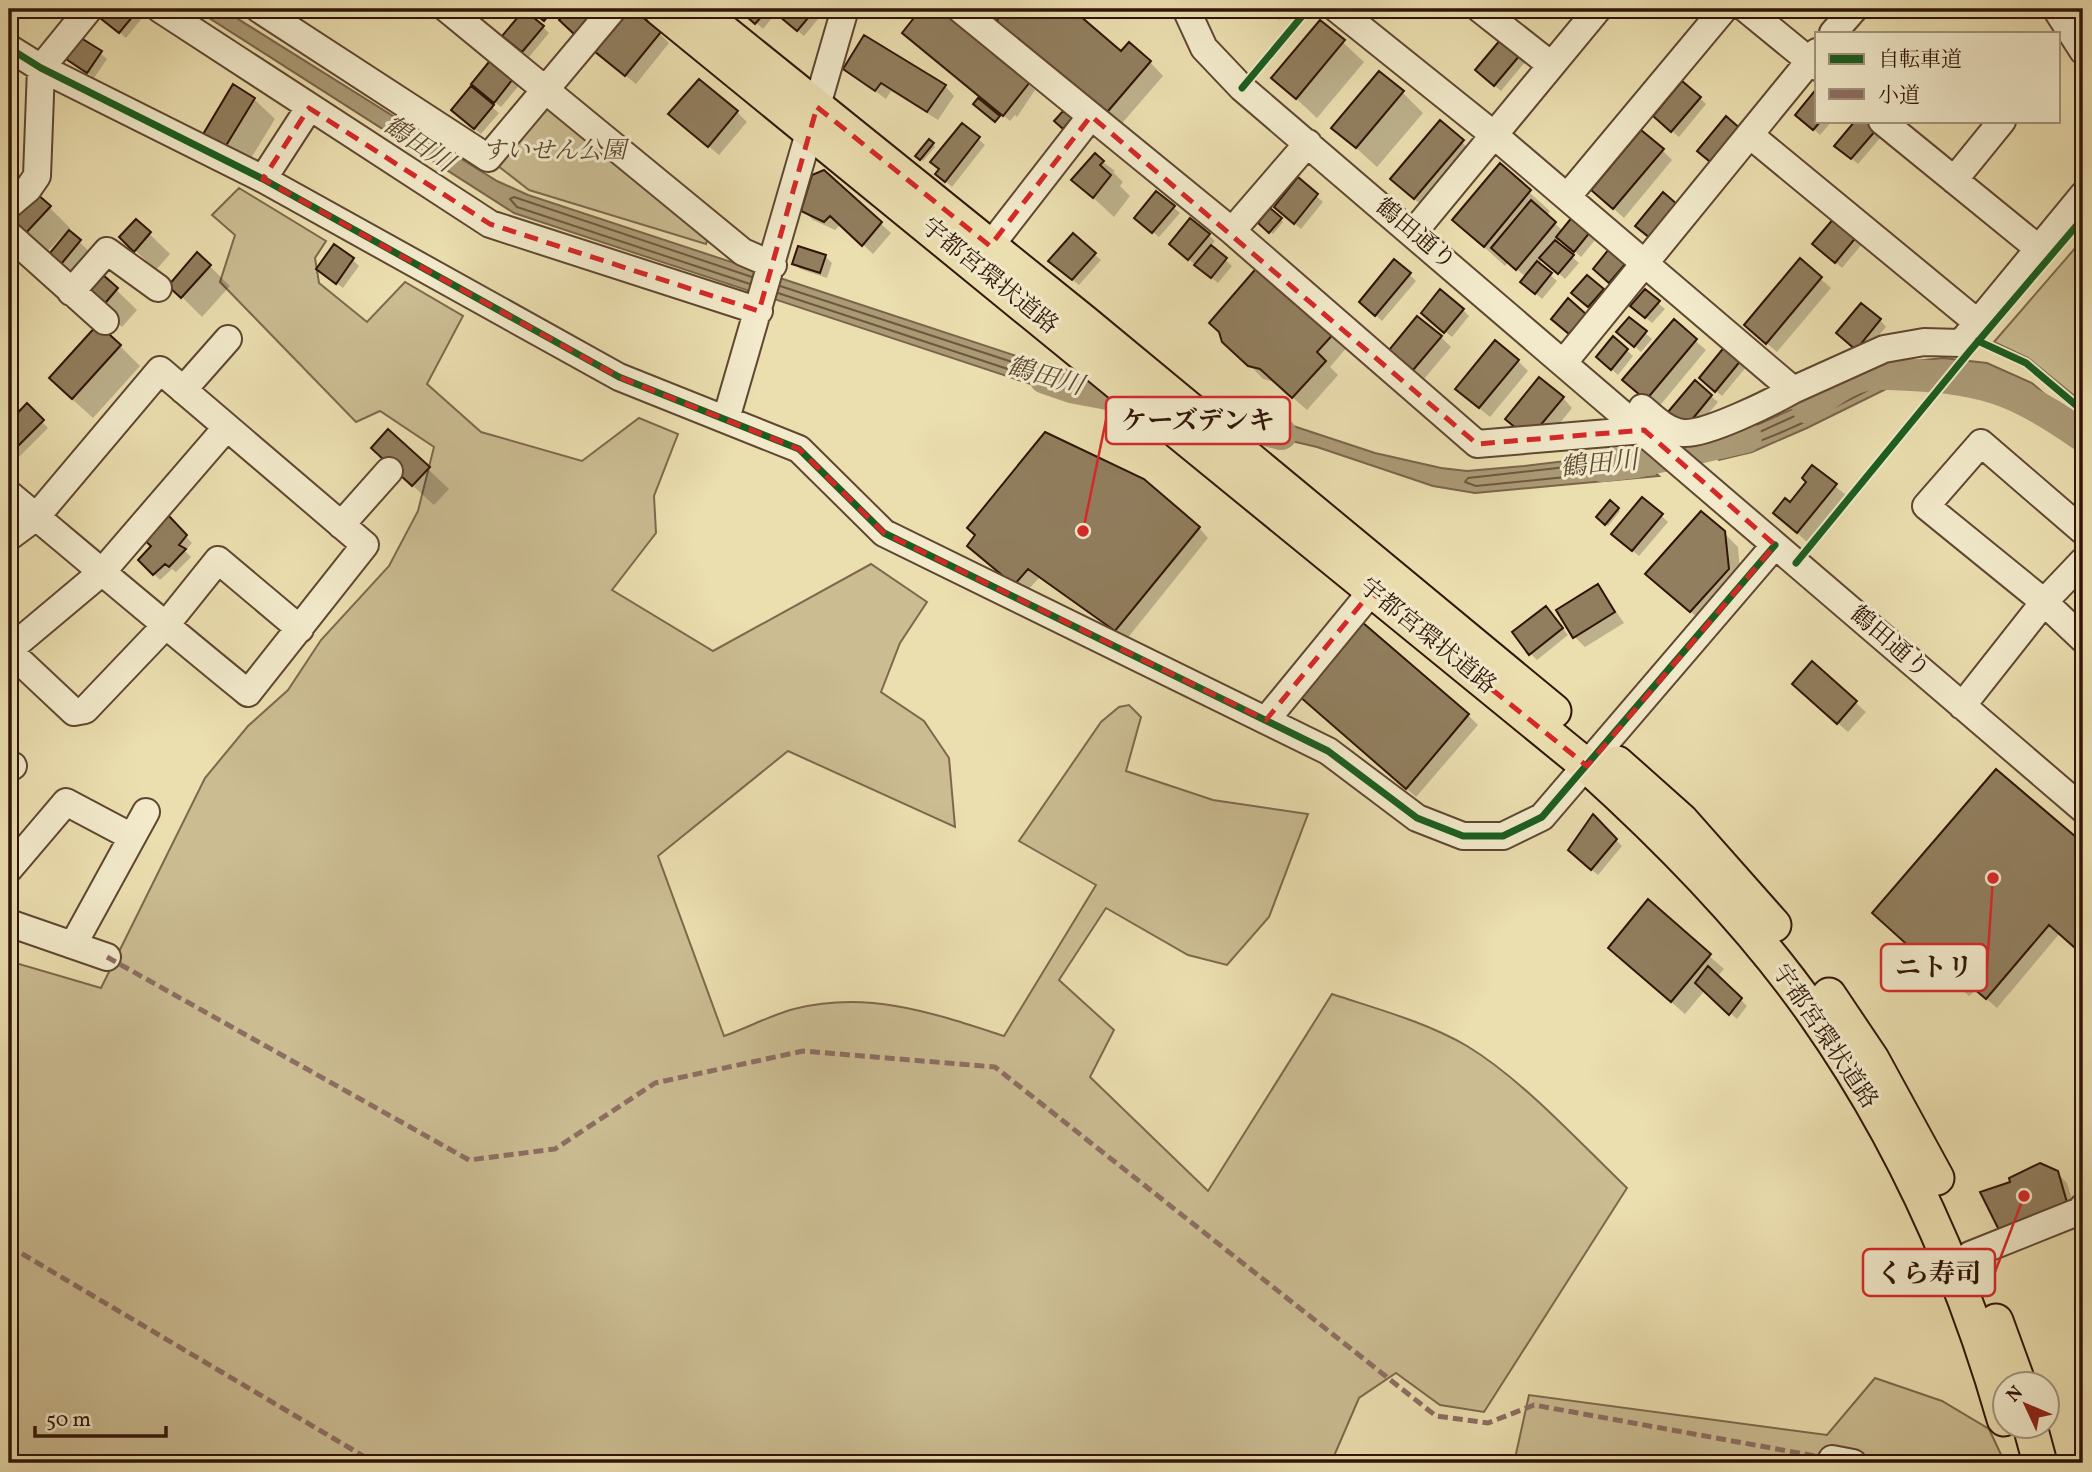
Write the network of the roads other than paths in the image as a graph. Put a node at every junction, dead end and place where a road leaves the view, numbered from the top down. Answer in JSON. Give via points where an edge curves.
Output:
{"nodes":[{"id":1,"x":89,"y":9,"type":"edge"},
{"id":2,"x":160,"y":9,"type":"edge"},
{"id":3,"x":259,"y":9,"type":"edge"},
{"id":4,"x":447,"y":9,"type":"edge"},
{"id":5,"x":612,"y":9,"type":"edge"},
{"id":6,"x":660,"y":9,"type":"edge"},
{"id":7,"x":696,"y":9,"type":"edge"},
{"id":8,"x":845,"y":9,"type":"edge"},
{"id":9,"x":1186,"y":9,"type":"edge"},
{"id":10,"x":1337,"y":9,"type":"edge"},
{"id":11,"x":1480,"y":9,"type":"edge"},
{"id":12,"x":1598,"y":9,"type":"edge"},
{"id":13,"x":1724,"y":9,"type":"edge"},
{"id":14,"x":1746,"y":9,"type":"edge"},
{"id":15,"x":1854,"y":9,"type":"edge"},
{"id":16,"x":2056,"y":9,"type":"edge"},
{"id":17,"x":972,"y":12,"type":"edge"},
{"id":18,"x":1834,"y":32,"type":"edge"},
{"id":19,"x":9,"y":48,"type":"edge"},
{"id":20,"x":2083,"y":51,"type":"edge"},
{"id":21,"x":1815,"y":60,"type":"edge"},
{"id":22,"x":1551,"y":65,"type":"junction"},
{"id":23,"x":41,"y":68,"type":"junction"},
{"id":24,"x":546,"y":90,"type":"junction"},
{"id":25,"x":309,"y":108,"type":"junction"},
{"id":26,"x":1091,"y":116,"type":"junction"},
{"id":27,"x":814,"y":120,"type":"junction"},
{"id":28,"x":1883,"y":122,"type":"edge"},
{"id":29,"x":2001,"y":122,"type":"edge"},
{"id":30,"x":1494,"y":135,"type":"junction"},
{"id":31,"x":1750,"y":135,"type":"junction"},
{"id":32,"x":1308,"y":144,"type":"junction"},
{"id":33,"x":263,"y":179,"type":"junction"},
{"id":34,"x":1954,"y":180,"type":"junction"},
{"id":35,"x":2083,"y":195,"type":"edge"},
{"id":36,"x":1567,"y":197,"type":"junction"},
{"id":37,"x":9,"y":205,"type":"edge"},
{"id":38,"x":1232,"y":231,"type":"junction"},
{"id":39,"x":1413,"y":233,"type":"junction"},
{"id":40,"x":9,"y":236,"type":"edge"},
{"id":41,"x":990,"y":246,"type":"junction"},
{"id":42,"x":2039,"y":249,"type":"junction"},
{"id":43,"x":1645,"y":263,"type":"junction"},
{"id":44,"x":773,"y":265,"type":"junction"},
{"id":45,"x":158,"y":288,"type":"dead end"},
{"id":46,"x":71,"y":292,"type":"junction"},
{"id":47,"x":758,"y":311,"type":"junction"},
{"id":48,"x":105,"y":321,"type":"dead end"},
{"id":49,"x":1978,"y":323,"type":"junction"},
{"id":50,"x":228,"y":339,"type":"dead end"},
{"id":51,"x":1569,"y":357,"type":"junction"},
{"id":52,"x":183,"y":390,"type":"junction"},
{"id":53,"x":1793,"y":390,"type":"junction"},
{"id":54,"x":726,"y":419,"type":"junction"},
{"id":55,"x":228,"y":428,"type":"junction"},
{"id":56,"x":1653,"y":438,"type":"junction"},
{"id":57,"x":389,"y":471,"type":"dead end"},
{"id":58,"x":9,"y":494,"type":"edge"},
{"id":59,"x":36,"y":517,"type":"junction"},
{"id":60,"x":341,"y":524,"type":"junction"},
{"id":61,"x":2083,"y":531,"type":"edge"},
{"id":62,"x":9,"y":537,"type":"edge"},
{"id":63,"x":1775,"y":545,"type":"junction"},
{"id":64,"x":2083,"y":561,"type":"edge"},
{"id":65,"x":102,"y":572,"type":"junction"},
{"id":66,"x":1371,"y":592,"type":"junction"},
{"id":67,"x":2044,"y":603,"type":"junction"},
{"id":68,"x":165,"y":626,"type":"junction"},
{"id":69,"x":300,"y":629,"type":"junction"},
{"id":70,"x":2083,"y":639,"type":"edge"},
{"id":71,"x":9,"y":650,"type":"edge"},
{"id":72,"x":1962,"y":706,"type":"junction"},
{"id":73,"x":1266,"y":720,"type":"junction"},
{"id":74,"x":1594,"y":758,"type":"junction"},
{"id":75,"x":2083,"y":809,"type":"edge"},
{"id":76,"x":146,"y":811,"type":"dead end"},
{"id":77,"x":132,"y":836,"type":"junction"},
{"id":78,"x":9,"y":869,"type":"edge"},
{"id":79,"x":9,"y":923,"type":"edge"},
{"id":80,"x":73,"y":945,"type":"junction"},
{"id":81,"x":107,"y":957,"type":"dead end"},
{"id":82,"x":2083,"y":1207,"type":"edge"},
{"id":83,"x":1970,"y":1255,"type":"junction"},
{"id":84,"x":2014,"y":1370,"type":"edge"},
{"id":85,"x":1990,"y":1374,"type":"edge"},
{"id":86,"x":2010,"y":1440,"type":"edge"},
{"id":87,"x":2034,"y":1440,"type":"edge"},
{"id":88,"x":1830,"y":1463,"type":"edge"},
{"id":89,"x":1853,"y":1463,"type":"edge"},
{"id":90,"x":2016,"y":1463,"type":"edge"},
{"id":91,"x":2040,"y":1463,"type":"edge"}],
"edges":[{"from":1,"to":23,"type":"street"},
{"from":2,"to":25,"type":"street"},
{"from":3,"to":24,"type":"street","via":[[488,158]]},
{"from":4,"to":24,"type":"street"},
{"from":5,"to":24,"type":"street"},
{"from":6,"to":27,"type":"main road","name":"宇都宮環状道路"},
{"from":7,"to":27,"type":"main road","name":"宇都宮環状道路"},
{"from":8,"to":27,"type":"street"},
{"from":9,"to":32,"type":"street","name":"鶴田通り","via":[[1204,48],[1242,88]]},
{"from":10,"to":30,"type":"street"},
{"from":11,"to":22,"type":"street"},
{"from":12,"to":22,"type":"street"},
{"from":13,"to":36,"type":"street"},
{"from":14,"to":21,"type":"street"},
{"from":15,"to":18,"type":"street"},
{"from":16,"to":20,"type":"street"},
{"from":17,"to":26,"type":"street"},
{"from":19,"to":23,"type":"street"},
{"from":21,"to":31,"type":"street"},
{"from":22,"to":30,"type":"street"},
{"from":23,"to":33,"type":"street"},
{"from":23,"to":37,"type":"street","via":[[37,176]]},
{"from":24,"to":44,"type":"street","via":[[743,252]]},
{"from":25,"to":33,"type":"street"},
{"from":25,"to":47,"type":"street","via":[[490,224]]},
{"from":26,"to":38,"type":"street"},
{"from":26,"to":41,"type":"street"},
{"from":27,"to":41,"type":"main road","name":"宇都宮環状道路"},
{"from":27,"to":44,"type":"street"},
{"from":27,"to":66,"type":"main road","name":"宇都宮環状道路","via":[[1095,363]]},
{"from":28,"to":34,"type":"street"},
{"from":29,"to":34,"type":"street"},
{"from":30,"to":36,"type":"street"},
{"from":30,"to":39,"type":"street"},
{"from":31,"to":43,"type":"street"},
{"from":31,"to":49,"type":"street"},
{"from":32,"to":38,"type":"street"},
{"from":32,"to":39,"type":"street","name":"鶴田通り"},
{"from":33,"to":54,"type":"street","via":[[619,377]]},
{"from":34,"to":42,"type":"street"},
{"from":35,"to":42,"type":"street"},
{"from":36,"to":43,"type":"street"},
{"from":38,"to":56,"type":"street","via":[[1476,444]]},
{"from":39,"to":51,"type":"street","name":"鶴田通り"},
{"from":40,"to":46,"type":"street"},
{"from":41,"to":74,"type":"main road","name":"宇都宮環状道路","via":[[1230,442]]},
{"from":42,"to":49,"type":"street"},
{"from":43,"to":51,"type":"street"},
{"from":43,"to":53,"type":"street"},
{"from":44,"to":47,"type":"street"},
{"from":45,"to":46,"type":"street","via":[[107,251]]},
{"from":46,"to":48,"type":"street"},
{"from":47,"to":54,"type":"street"},
{"from":49,"to":53,"type":"street","via":[[1961,343],[1924,341],[1884,349]]},
{"from":50,"to":52,"type":"street"},
{"from":51,"to":53,"type":"street","via":[[1666,428],[1685,433],[1765,407]]},
{"from":51,"to":56,"type":"street","name":"鶴田通り"},
{"from":52,"to":55,"type":"street"},
{"from":52,"to":59,"type":"street","via":[[160,370]]},
{"from":54,"to":73,"type":"street","via":[[799,449],[884,533]]},
{"from":55,"to":60,"type":"street"},
{"from":55,"to":65,"type":"street"},
{"from":56,"to":63,"type":"street","name":"鶴田通り"},
{"from":57,"to":60,"type":"street"},
{"from":58,"to":59,"type":"street"},
{"from":59,"to":62,"type":"street"},
{"from":59,"to":65,"type":"street"},
{"from":60,"to":69,"type":"street","via":[[365,545]]},
{"from":61,"to":67,"type":"street","via":[[1981,443],[1926,506]]},
{"from":63,"to":72,"type":"street","name":"鶴田通り"},
{"from":63,"to":74,"type":"street"},
{"from":64,"to":67,"type":"street"},
{"from":65,"to":68,"type":"street"},
{"from":65,"to":71,"type":"street"},
{"from":66,"to":73,"type":"street"},
{"from":66,"to":74,"type":"main road","name":"宇都宮環状道路"},
{"from":67,"to":70,"type":"street"},
{"from":67,"to":72,"type":"street"},
{"from":68,"to":69,"type":"street","via":[[248,693]]},
{"from":68,"to":69,"type":"street","via":[[218,560]]},
{"from":68,"to":71,"type":"street","via":[[85,710],[74,712]]},
{"from":72,"to":75,"type":"street","name":"鶴田通り"},
{"from":73,"to":74,"type":"street","via":[[1328,751],[1418,818],[1463,836],[1503,836],[1542,817]]},
{"from":74,"to":83,"type":"main road","name":"宇都宮環状道路","via":[[1690,829],[1760,907],[1831,999],[1901,1109],[1935,1172]]},
{"from":74,"to":85,"type":"main road","name":"宇都宮環状道路","via":[[1632,807],[1740,919],[1846,1062],[1914,1183],[1956,1276]]},
{"from":76,"to":77,"type":"street"},
{"from":77,"to":78,"type":"street","via":[[66,802]]},
{"from":77,"to":80,"type":"street"},
{"from":79,"to":80,"type":"street"},
{"from":80,"to":81,"type":"street"},
{"from":82,"to":83,"type":"street"},
{"from":83,"to":84,"type":"main road","name":"宇都宮環状道路"},
{"from":86,"to":90,"type":"main road"},
{"from":87,"to":91,"type":"main road"},
{"from":88,"to":89,"type":"street","via":[[1832,1459]]}]}
